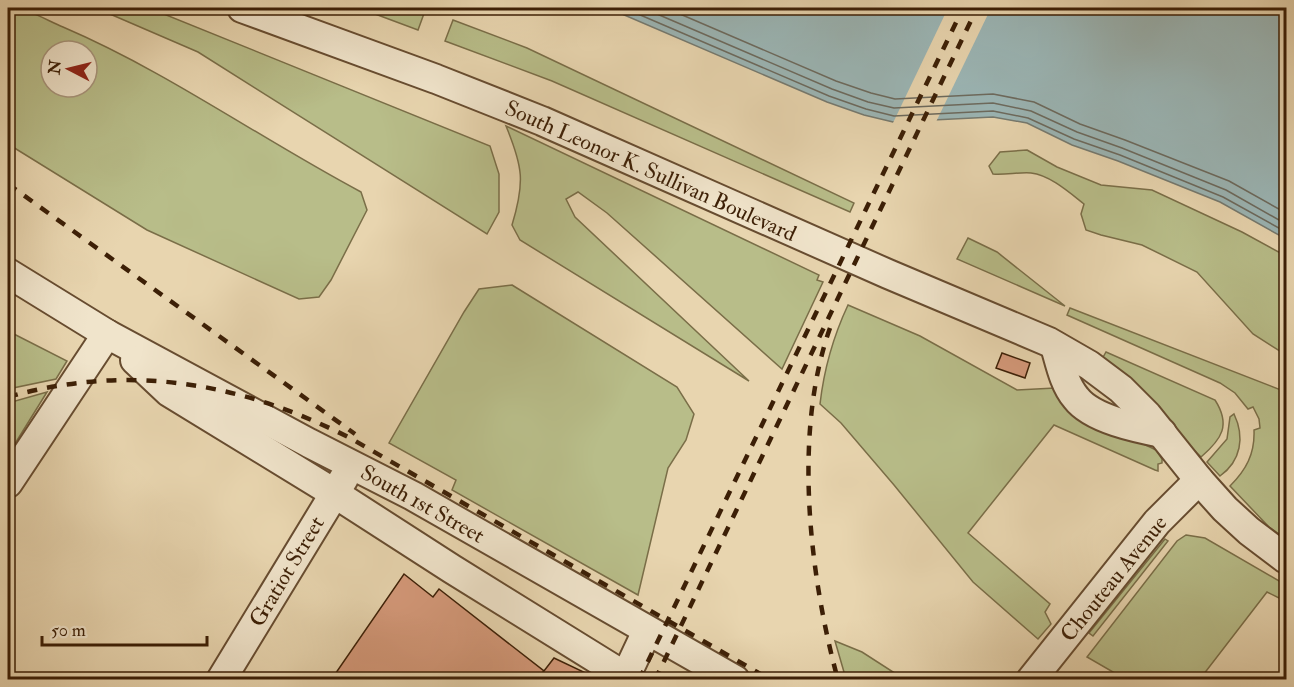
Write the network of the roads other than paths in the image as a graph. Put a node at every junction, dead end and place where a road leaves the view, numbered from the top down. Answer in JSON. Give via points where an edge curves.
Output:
{"nodes":[{"id":1,"x":242,"y":8,"type":"edge"},
{"id":2,"x":8,"y":273,"type":"edge"},
{"id":3,"x":107,"y":334,"type":"junction"},
{"id":4,"x":354,"y":464,"type":"junction"},
{"id":5,"x":1199,"y":480,"type":"junction"},
{"id":6,"x":8,"y":483,"type":"edge"},
{"id":7,"x":334,"y":493,"type":"junction"},
{"id":8,"x":1287,"y":559,"type":"edge"},
{"id":9,"x":647,"y":631,"type":"junction"},
{"id":10,"x":627,"y":679,"type":"edge"},
{"id":11,"x":221,"y":680,"type":"edge"},
{"id":12,"x":735,"y":680,"type":"edge"},
{"id":13,"x":1031,"y":680,"type":"edge"}],
"edges":[{"from":1,"to":5,"type":"street","name":"South Leonor K. Sullivan Boulevard","via":[[542,121],[1055,346],[1076,399],[1085,407],[1136,428],[1162,433]]},
{"from":2,"to":3,"type":"street","name":"South 1st Street"},
{"from":3,"to":4,"type":"street","name":"South 1st Street"},
{"from":3,"to":6,"type":"street"},
{"from":3,"to":7,"type":"street","name":"South 1st Street","via":[[169,392]]},
{"from":4,"to":7,"type":"street","name":"Gratiot Street"},
{"from":4,"to":9,"type":"street","name":"South 1st Street"},
{"from":5,"to":8,"type":"street","name":"South Leonor K. Sullivan Boulevard","via":[[1249,531]]},
{"from":5,"to":13,"type":"street","name":"Chouteau Avenue","via":[[1156,522]]},
{"from":7,"to":10,"type":"street","name":"South 1st Street"},
{"from":7,"to":11,"type":"street","name":"Gratiot Street"},
{"from":9,"to":10,"type":"street"},
{"from":9,"to":12,"type":"street","name":"South 1st Street"}]}
